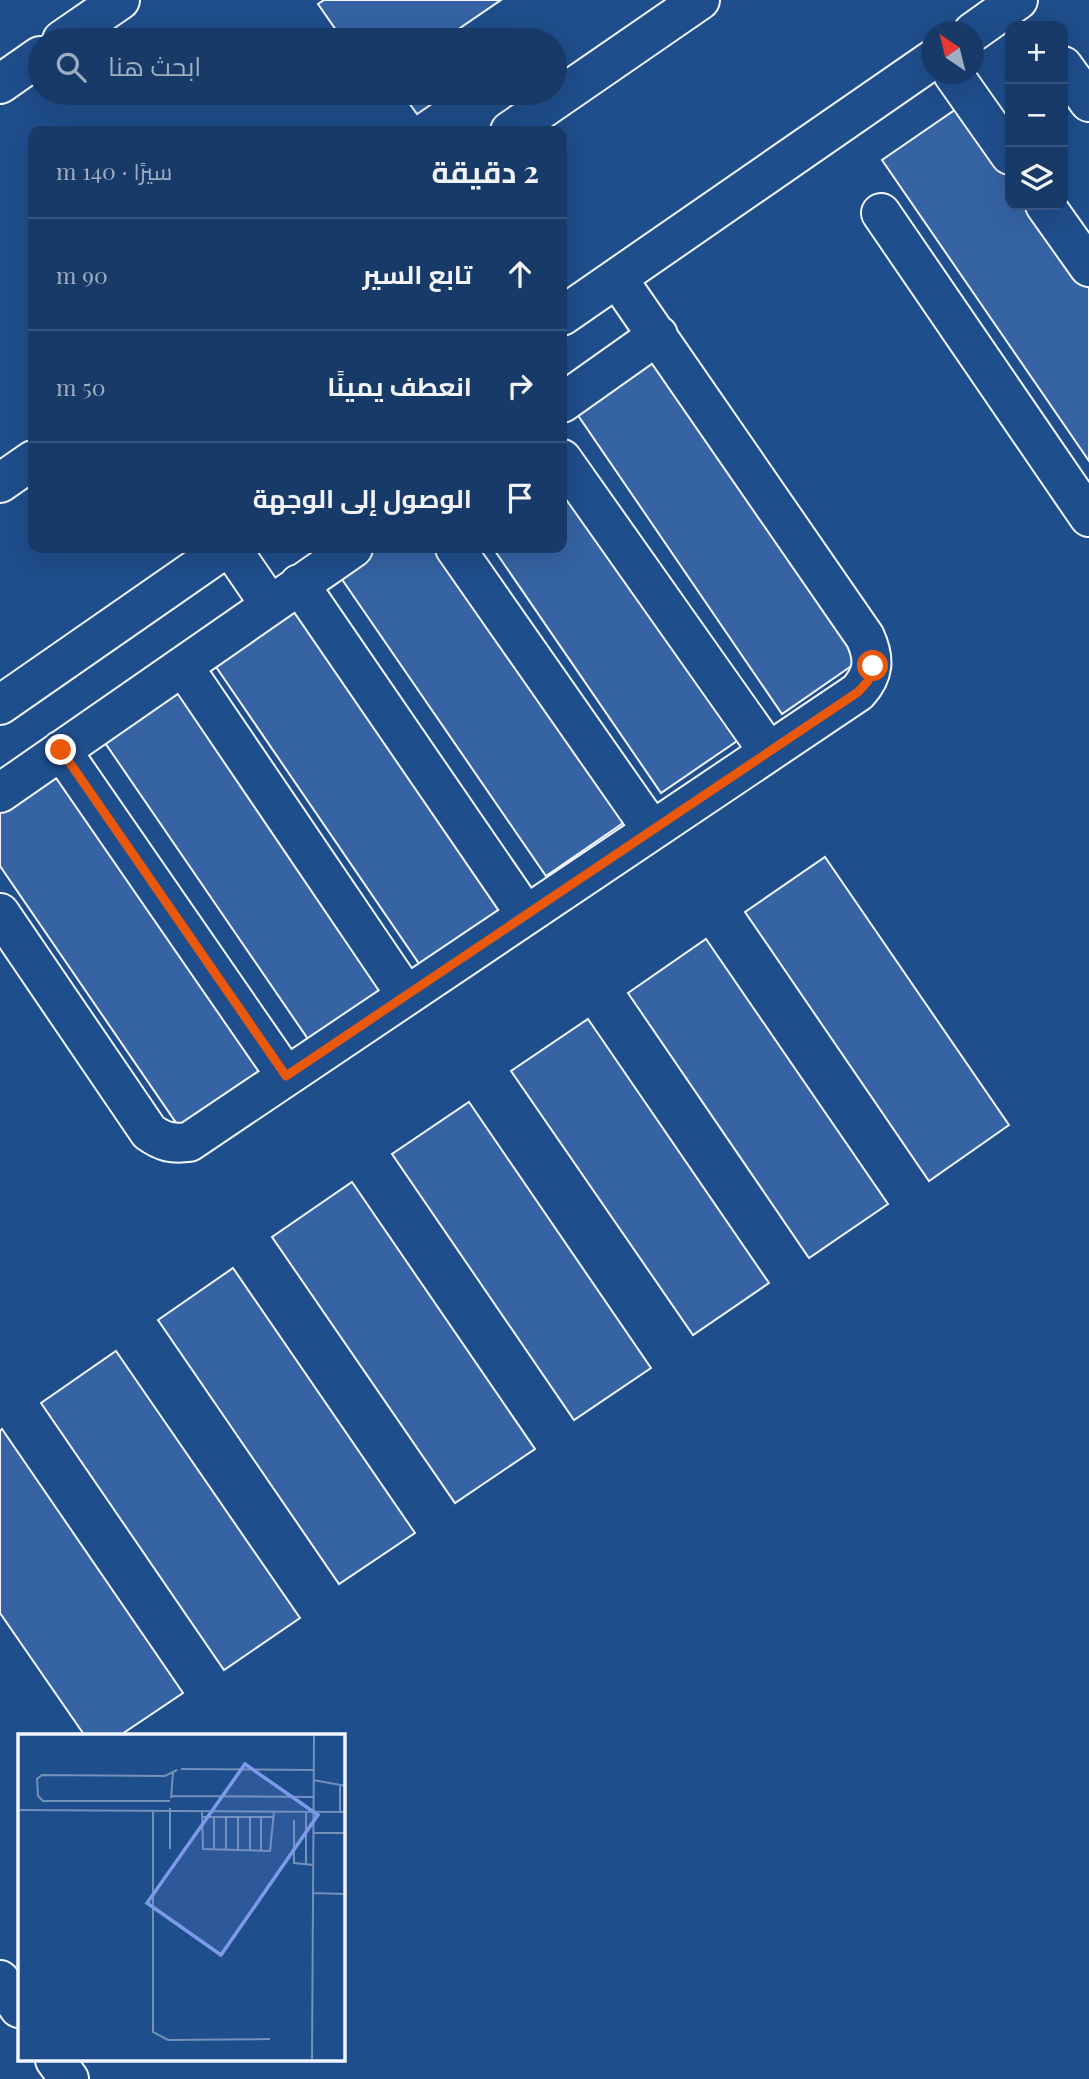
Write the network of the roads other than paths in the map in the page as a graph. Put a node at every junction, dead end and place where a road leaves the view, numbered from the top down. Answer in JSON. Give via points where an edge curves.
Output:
{"nodes":[{"id":1,"x":120,"y":0,"type":"edge"},
{"id":2,"x":700,"y":0,"type":"edge"},
{"id":3,"x":1021,"y":7,"type":"edge"},
{"id":4,"x":984,"y":26,"type":"edge"},
{"id":5,"x":79,"y":28,"type":"edge"},
{"id":6,"x":28,"y":64,"type":"edge"},
{"id":7,"x":921,"y":68,"type":"edge"},
{"id":8,"x":1068,"y":73,"type":"edge"},
{"id":9,"x":0,"y":84,"type":"edge"},
{"id":10,"x":960,"y":84,"type":"edge"},
{"id":11,"x":567,"y":92,"type":"edge"},
{"id":12,"x":1089,"y":102,"type":"edge"},
{"id":13,"x":548,"y":105,"type":"edge"},
{"id":14,"x":517,"y":126,"type":"edge"},
{"id":15,"x":1005,"y":148,"type":"edge"},
{"id":16,"x":1049,"y":210,"type":"edge"},
{"id":17,"x":881,"y":213,"type":"dead end"},
{"id":18,"x":1088,"y":265,"type":"edge"},
{"id":19,"x":617,"y":278,"type":"junction"},
{"id":20,"x":567,"y":313,"type":"edge"},
{"id":21,"x":657,"y":335,"type":"junction"},
{"id":22,"x":567,"y":398,"type":"edge"},
{"id":23,"x":28,"y":463,"type":"edge"},
{"id":24,"x":567,"y":466,"type":"edge"},
{"id":25,"x":0,"y":483,"type":"edge"},
{"id":26,"x":1089,"y":517,"type":"edge"},
{"id":27,"x":222,"y":553,"type":"edge"},
{"id":28,"x":235,"y":553,"type":"edge"},
{"id":29,"x":336,"y":553,"type":"edge"},
{"id":30,"x":458,"y":553,"type":"edge"},
{"id":31,"x":284,"y":595,"type":"junction"},
{"id":32,"x":183,"y":666,"type":"junction"},
{"id":33,"x":0,"y":705,"type":"edge"},
{"id":34,"x":61,"y":750,"type":"junction"},
{"id":35,"x":768,"y":751,"type":"junction"},
{"id":36,"x":0,"y":793,"type":"edge"},
{"id":37,"x":652,"y":830,"type":"junction"},
{"id":38,"x":0,"y":913,"type":"edge"},
{"id":39,"x":526,"y":915,"type":"junction"},
{"id":40,"x":406,"y":995,"type":"junction"},
{"id":41,"x":286,"y":1076,"type":"junction"},
{"id":42,"x":0,"y":1980,"type":"edge"},
{"id":43,"x":18,"y":2007,"type":"edge"},
{"id":44,"x":56,"y":2062,"type":"edge"},
{"id":45,"x":69,"y":2079,"type":"edge"}],
"edges":[{"from":1,"to":5,"type":"lane"},
{"from":2,"to":11,"type":"lane"},
{"from":3,"to":4,"type":"lane"},
{"from":6,"to":9,"type":"lane"},
{"from":7,"to":19,"type":"lane"},
{"from":8,"to":12,"type":"lane"},
{"from":10,"to":15,"type":"lane"},
{"from":13,"to":14,"type":"lane"},
{"from":16,"to":18,"type":"lane"},
{"from":17,"to":26,"type":"lane"},
{"from":19,"to":20,"type":"lane"},
{"from":19,"to":21,"type":"lane"},
{"from":21,"to":22,"type":"lane"},
{"from":21,"to":35,"type":"lane","via":[[872,651],[868,681],[858,692]]},
{"from":23,"to":25,"type":"lane"},
{"from":24,"to":35,"type":"lane"},
{"from":27,"to":33,"type":"lane"},
{"from":28,"to":31,"type":"lane"},
{"from":29,"to":31,"type":"lane"},
{"from":30,"to":37,"type":"lane"},
{"from":31,"to":32,"type":"lane"},
{"from":31,"to":39,"type":"lane"},
{"from":32,"to":34,"type":"lane"},
{"from":32,"to":40,"type":"lane"},
{"from":34,"to":36,"type":"lane"},
{"from":34,"to":41,"type":"lane"},
{"from":35,"to":37,"type":"lane"},
{"from":37,"to":39,"type":"lane"},
{"from":38,"to":41,"type":"lane","via":[[149,1132],[160,1140],[189,1142]]},
{"from":39,"to":40,"type":"lane"},
{"from":40,"to":41,"type":"lane"},
{"from":42,"to":43,"type":"lane"},
{"from":44,"to":45,"type":"lane"}]}
